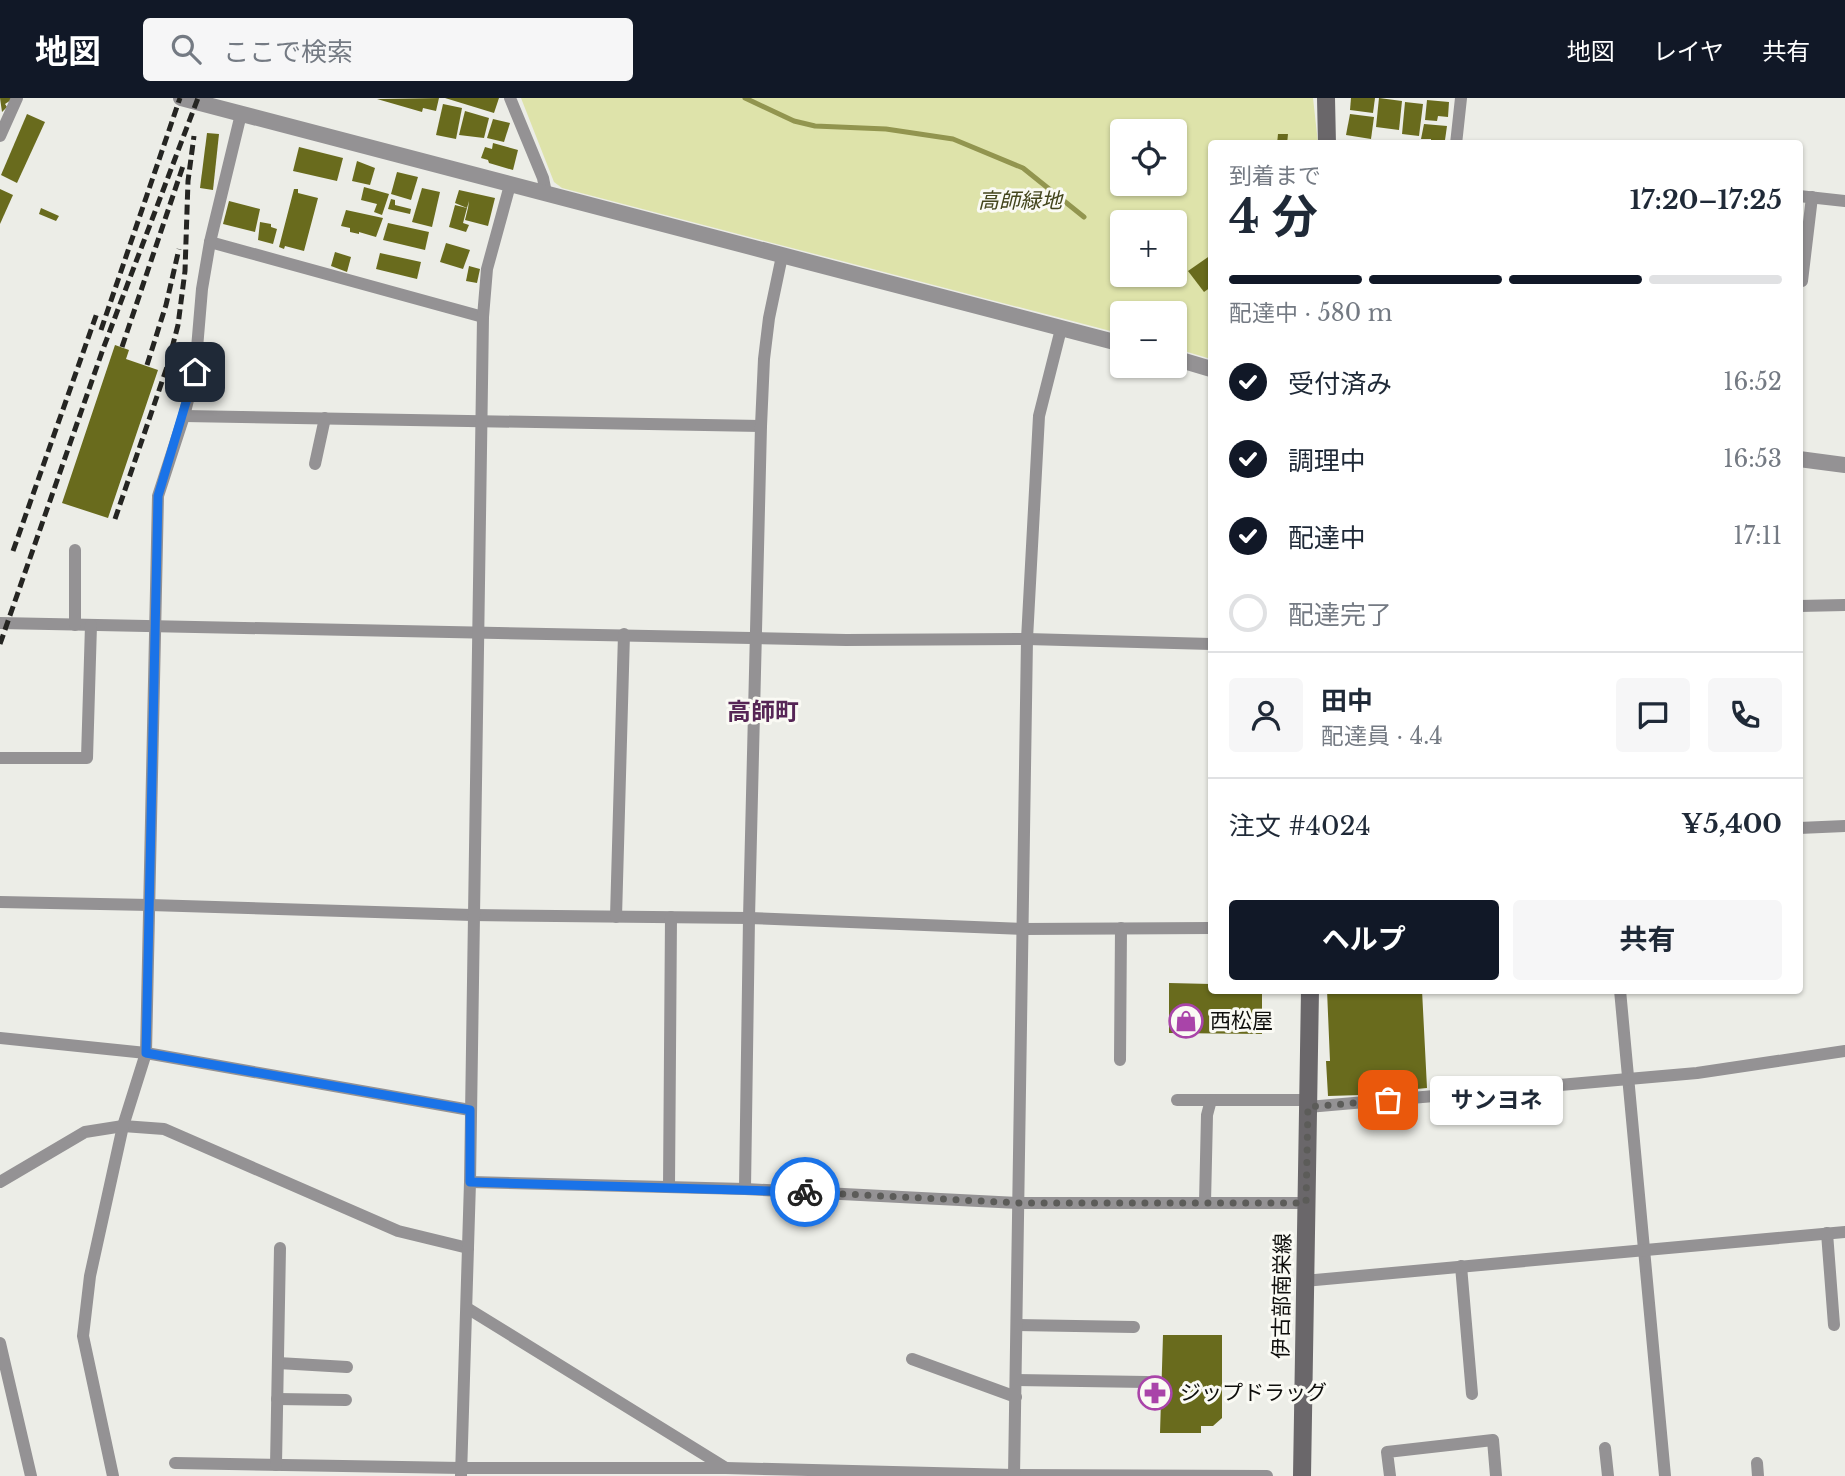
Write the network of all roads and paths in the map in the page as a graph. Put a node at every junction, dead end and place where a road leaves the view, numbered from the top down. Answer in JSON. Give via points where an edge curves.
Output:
{"nodes":[{"id":1,"x":16,"y":98,"type":"edge"},
{"id":2,"x":181,"y":98,"type":"edge"},
{"id":3,"x":510,"y":98,"type":"edge"},
{"id":4,"x":1326,"y":98,"type":"edge"},
{"id":5,"x":1461,"y":98,"type":"edge"},
{"id":6,"x":241,"y":114,"type":"junction"},
{"id":7,"x":0,"y":136,"type":"edge"},
{"id":8,"x":1327,"y":140,"type":"edge"},
{"id":9,"x":1456,"y":140,"type":"edge"},
{"id":10,"x":510,"y":186,"type":"junction"},
{"id":11,"x":546,"y":193,"type":"junction"},
{"id":12,"x":1805,"y":196,"type":"edge"},
{"id":13,"x":1845,"y":201,"type":"edge"},
{"id":14,"x":210,"y":242,"type":"junction"},
{"id":15,"x":1803,"y":253,"type":"edge"},
{"id":16,"x":782,"y":256,"type":"junction"},
{"id":17,"x":484,"y":317,"type":"junction"},
{"id":18,"x":1061,"y":329,"type":"junction"},
{"id":19,"x":1110,"y":341,"type":"edge"},
{"id":20,"x":1187,"y":363,"type":"edge"},
{"id":21,"x":1208,"y":368,"type":"edge"},
{"id":22,"x":184,"y":416,"type":"junction"},
{"id":23,"x":325,"y":418,"type":"junction"},
{"id":24,"x":484,"y":421,"type":"junction"},
{"id":25,"x":761,"y":426,"type":"junction"},
{"id":26,"x":1803,"y":460,"type":"edge"},
{"id":27,"x":315,"y":464,"type":"dead end"},
{"id":28,"x":1845,"y":465,"type":"edge"},
{"id":29,"x":75,"y":550,"type":"dead end"},
{"id":30,"x":1845,"y":605,"type":"edge"},
{"id":31,"x":1803,"y":606,"type":"edge"},
{"id":32,"x":0,"y":624,"type":"edge"},
{"id":33,"x":75,"y":625,"type":"junction"},
{"id":34,"x":91,"y":625,"type":"junction"},
{"id":35,"x":156,"y":626,"type":"junction"},
{"id":36,"x":480,"y":633,"type":"junction"},
{"id":37,"x":624,"y":634,"type":"junction"},
{"id":38,"x":756,"y":638,"type":"junction"},
{"id":39,"x":1027,"y":639,"type":"junction"},
{"id":40,"x":1208,"y":645,"type":"edge"},
{"id":41,"x":0,"y":758,"type":"edge"},
{"id":42,"x":1845,"y":826,"type":"edge"},
{"id":43,"x":1803,"y":828,"type":"edge"},
{"id":44,"x":0,"y":902,"type":"edge"},
{"id":45,"x":150,"y":905,"type":"junction"},
{"id":46,"x":472,"y":915,"type":"junction"},
{"id":47,"x":616,"y":917,"type":"junction"},
{"id":48,"x":671,"y":917,"type":"junction"},
{"id":49,"x":748,"y":918,"type":"junction"},
{"id":50,"x":1121,"y":928,"type":"junction"},
{"id":51,"x":1208,"y":928,"type":"edge"},
{"id":52,"x":1023,"y":929,"type":"junction"},
{"id":53,"x":1310,"y":994,"type":"edge"},
{"id":54,"x":1620,"y":994,"type":"edge"},
{"id":55,"x":0,"y":1038,"type":"edge"},
{"id":56,"x":1845,"y":1051,"type":"edge"},
{"id":57,"x":146,"y":1053,"type":"junction"},
{"id":58,"x":1120,"y":1060,"type":"dead end"},
{"id":59,"x":1628,"y":1080,"type":"junction"},
{"id":60,"x":1177,"y":1100,"type":"dead end"},
{"id":61,"x":1211,"y":1100,"type":"junction"},
{"id":62,"x":1308,"y":1104,"type":"junction"},
{"id":63,"x":470,"y":1110,"type":"junction"},
{"id":64,"x":123,"y":1126,"type":"junction"},
{"id":65,"x":0,"y":1182,"type":"edge"},
{"id":66,"x":470,"y":1182,"type":"junction"},
{"id":67,"x":669,"y":1187,"type":"junction"},
{"id":68,"x":745,"y":1189,"type":"junction"},
{"id":69,"x":1019,"y":1203,"type":"junction"},
{"id":70,"x":1205,"y":1203,"type":"junction"},
{"id":71,"x":1306,"y":1203,"type":"junction"},
{"id":72,"x":1845,"y":1232,"type":"edge"},
{"id":73,"x":1827,"y":1233,"type":"junction"},
{"id":74,"x":280,"y":1248,"type":"dead end"},
{"id":75,"x":468,"y":1248,"type":"junction"},
{"id":76,"x":1644,"y":1249,"type":"junction"},
{"id":77,"x":1461,"y":1266,"type":"junction"},
{"id":78,"x":1304,"y":1281,"type":"junction"},
{"id":79,"x":467,"y":1308,"type":"junction"},
{"id":80,"x":1017,"y":1325,"type":"junction"},
{"id":81,"x":1834,"y":1325,"type":"dead end"},
{"id":82,"x":1134,"y":1327,"type":"dead end"},
{"id":83,"x":0,"y":1343,"type":"edge"},
{"id":84,"x":912,"y":1359,"type":"dead end"},
{"id":85,"x":278,"y":1363,"type":"junction"},
{"id":86,"x":347,"y":1367,"type":"dead end"},
{"id":87,"x":1016,"y":1380,"type":"junction"},
{"id":88,"x":1147,"y":1382,"type":"dead end"},
{"id":89,"x":1472,"y":1394,"type":"dead end"},
{"id":90,"x":1016,"y":1397,"type":"junction"},
{"id":91,"x":277,"y":1399,"type":"junction"},
{"id":92,"x":346,"y":1401,"type":"dead end"},
{"id":93,"x":1605,"y":1448,"type":"dead end"},
{"id":94,"x":175,"y":1463,"type":"dead end"},
{"id":95,"x":276,"y":1465,"type":"junction"},
{"id":96,"x":228,"y":1470,"type":"edge"},
{"id":97,"x":333,"y":1471,"type":"edge"},
{"id":98,"x":372,"y":1471,"type":"edge"},
{"id":99,"x":461,"y":1472,"type":"edge"},
{"id":100,"x":734,"y":1474,"type":"edge"},
{"id":101,"x":31,"y":1476,"type":"edge"},
{"id":102,"x":113,"y":1476,"type":"edge"},
{"id":103,"x":1014,"y":1476,"type":"edge"},
{"id":104,"x":1267,"y":1476,"type":"edge"},
{"id":105,"x":1302,"y":1476,"type":"edge"},
{"id":106,"x":1390,"y":1476,"type":"edge"},
{"id":107,"x":1496,"y":1476,"type":"edge"},
{"id":108,"x":1608,"y":1476,"type":"edge"},
{"id":109,"x":1665,"y":1476,"type":"edge"}],
"edges":[{"from":1,"to":7,"type":"street"},
{"from":2,"to":6,"type":"street"},
{"from":3,"to":11,"type":"street"},
{"from":4,"to":8,"type":"main road"},
{"from":5,"to":9,"type":"street"},
{"from":6,"to":10,"type":"street"},
{"from":6,"to":14,"type":"street"},
{"from":10,"to":11,"type":"street"},
{"from":10,"to":17,"type":"street","via":[[487,270]]},
{"from":11,"to":16,"type":"street"},
{"from":12,"to":13,"type":"street"},
{"from":12,"to":15,"type":"street"},
{"from":14,"to":17,"type":"street"},
{"from":14,"to":22,"type":"street","via":[[195,372]]},
{"from":16,"to":18,"type":"street"},
{"from":16,"to":25,"type":"street","via":[[769,318]]},
{"from":17,"to":24,"type":"street"},
{"from":18,"to":19,"type":"street"},
{"from":18,"to":39,"type":"street","via":[[1039,416]]},
{"from":20,"to":21,"type":"street"},
{"from":22,"to":23,"type":"street"},
{"from":22,"to":35,"type":"street","via":[[158,496]]},
{"from":23,"to":24,"type":"street"},
{"from":23,"to":27,"type":"street"},
{"from":24,"to":25,"type":"street"},
{"from":24,"to":36,"type":"street"},
{"from":25,"to":38,"type":"street"},
{"from":26,"to":28,"type":"street"},
{"from":29,"to":33,"type":"street"},
{"from":30,"to":31,"type":"street"},
{"from":32,"to":33,"type":"street"},
{"from":33,"to":34,"type":"street"},
{"from":34,"to":35,"type":"street"},
{"from":34,"to":41,"type":"street","via":[[87,758]]},
{"from":35,"to":36,"type":"street"},
{"from":35,"to":45,"type":"street"},
{"from":36,"to":37,"type":"street"},
{"from":36,"to":46,"type":"street"},
{"from":37,"to":38,"type":"street"},
{"from":37,"to":47,"type":"street"},
{"from":38,"to":39,"type":"street"},
{"from":38,"to":49,"type":"street"},
{"from":39,"to":40,"type":"street"},
{"from":39,"to":52,"type":"street"},
{"from":42,"to":43,"type":"street"},
{"from":44,"to":45,"type":"street"},
{"from":45,"to":46,"type":"street"},
{"from":45,"to":57,"type":"street"},
{"from":46,"to":47,"type":"street"},
{"from":46,"to":63,"type":"street"},
{"from":47,"to":48,"type":"street"},
{"from":48,"to":49,"type":"street"},
{"from":48,"to":67,"type":"street"},
{"from":49,"to":52,"type":"street"},
{"from":49,"to":68,"type":"street"},
{"from":50,"to":51,"type":"street"},
{"from":50,"to":52,"type":"street"},
{"from":50,"to":58,"type":"street"},
{"from":52,"to":69,"type":"street"},
{"from":53,"to":62,"type":"main road","name":"伊古部南栄線"},
{"from":54,"to":59,"type":"street"},
{"from":55,"to":57,"type":"street"},
{"from":56,"to":59,"type":"street"},
{"from":57,"to":63,"type":"street"},
{"from":57,"to":64,"type":"street"},
{"from":59,"to":62,"type":"street"},
{"from":59,"to":76,"type":"street"},
{"from":60,"to":61,"type":"street"},
{"from":61,"to":62,"type":"street"},
{"from":61,"to":70,"type":"street"},
{"from":62,"to":71,"type":"main road","name":"伊古部南栄線"},
{"from":63,"to":66,"type":"street"},
{"from":64,"to":65,"type":"street","via":[[85,1132]]},
{"from":64,"to":75,"type":"street","via":[[164,1129],[398,1231]]},
{"from":64,"to":102,"type":"street","via":[[90,1276],[83,1336]]},
{"from":66,"to":67,"type":"street"},
{"from":66,"to":75,"type":"street"},
{"from":67,"to":68,"type":"street"},
{"from":68,"to":69,"type":"street"},
{"from":69,"to":70,"type":"street"},
{"from":69,"to":80,"type":"street"},
{"from":70,"to":71,"type":"street"},
{"from":71,"to":78,"type":"main road","name":"伊古部南栄線"},
{"from":72,"to":73,"type":"street"},
{"from":73,"to":76,"type":"street"},
{"from":73,"to":81,"type":"street"},
{"from":74,"to":85,"type":"street"},
{"from":75,"to":79,"type":"street"},
{"from":76,"to":77,"type":"street"},
{"from":76,"to":109,"type":"street"},
{"from":77,"to":78,"type":"street"},
{"from":77,"to":89,"type":"street"},
{"from":78,"to":105,"type":"main road","name":"伊古部南栄線"},
{"from":79,"to":99,"type":"street"},
{"from":79,"to":100,"type":"street"},
{"from":80,"to":82,"type":"street"},
{"from":80,"to":87,"type":"street"},
{"from":83,"to":101,"type":"street"},
{"from":84,"to":90,"type":"street"},
{"from":85,"to":86,"type":"street"},
{"from":85,"to":91,"type":"street"},
{"from":87,"to":88,"type":"street"},
{"from":87,"to":90,"type":"street"},
{"from":90,"to":103,"type":"street"},
{"from":91,"to":92,"type":"street"},
{"from":91,"to":95,"type":"street"},
{"from":93,"to":108,"type":"street"},
{"from":94,"to":96,"type":"street"},
{"from":95,"to":96,"type":"street"},
{"from":95,"to":97,"type":"street"},
{"from":97,"to":98,"type":"street"},
{"from":98,"to":99,"type":"street"},
{"from":99,"to":100,"type":"street"},
{"from":100,"to":103,"type":"street"},
{"from":103,"to":104,"type":"street"},
{"from":106,"to":107,"type":"street","via":[[1387,1452],[1493,1440]]}]}
